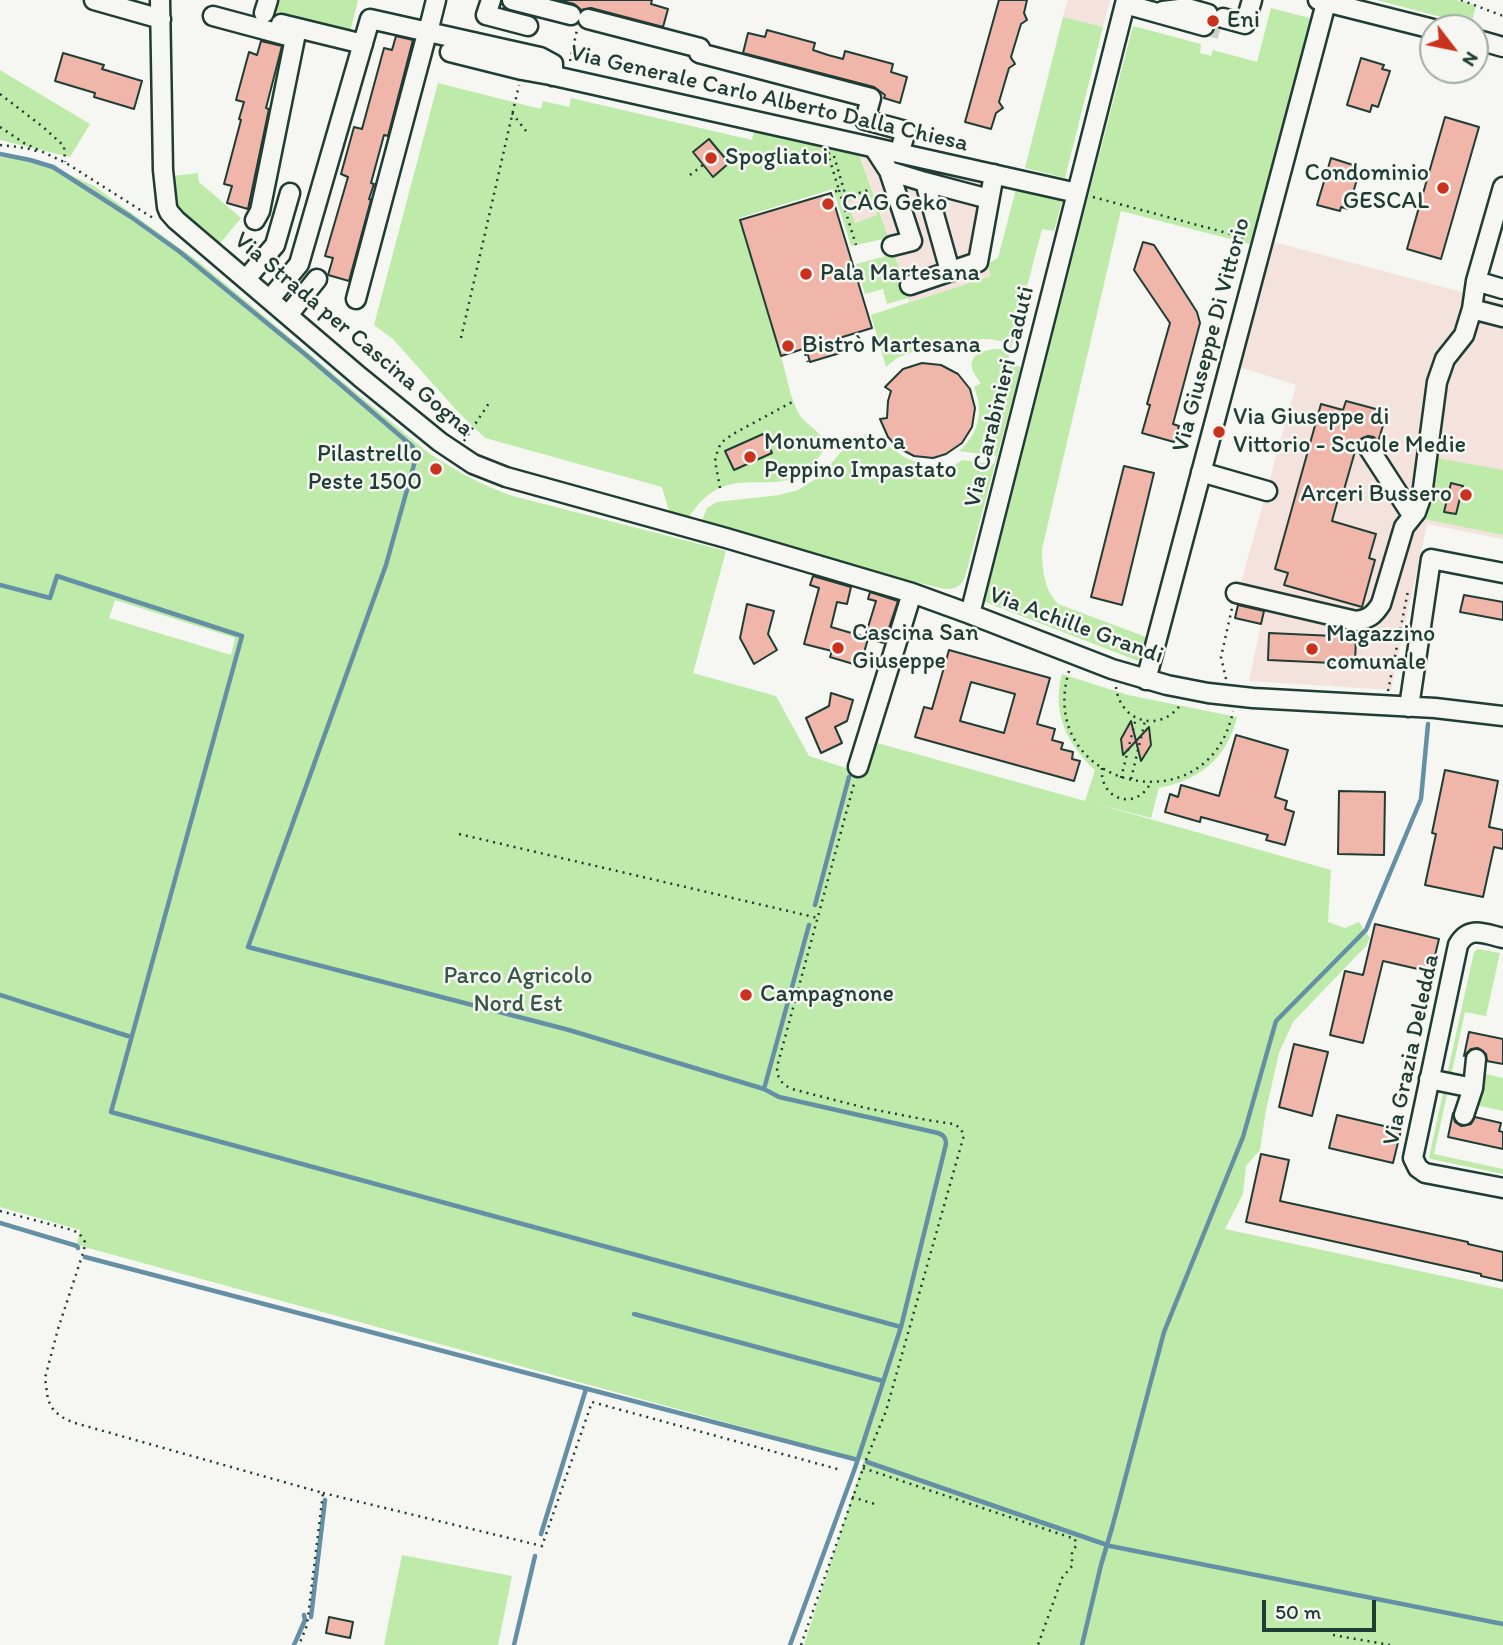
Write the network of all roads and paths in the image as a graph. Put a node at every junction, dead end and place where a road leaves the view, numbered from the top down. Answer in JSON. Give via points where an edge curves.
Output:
{"nodes":[{"id":1,"x":94,"y":0,"type":"edge"},
{"id":2,"x":160,"y":0,"type":"edge"},
{"id":3,"x":436,"y":0,"type":"edge"},
{"id":4,"x":491,"y":0,"type":"edge"},
{"id":5,"x":512,"y":0,"type":"edge"},
{"id":6,"x":1252,"y":0,"type":"edge"},
{"id":7,"x":1461,"y":0,"type":"edge"},
{"id":8,"x":1322,"y":1,"type":"edge"},
{"id":9,"x":1126,"y":2,"type":"edge"},
{"id":10,"x":1503,"y":16,"type":"edge"},
{"id":11,"x":1203,"y":17,"type":"edge"},
{"id":12,"x":161,"y":19,"type":"junction"},
{"id":13,"x":579,"y":19,"type":"junction"},
{"id":14,"x":1419,"y":25,"type":"edge"},
{"id":15,"x":528,"y":26,"type":"dead end"},
{"id":16,"x":363,"y":44,"type":"junction"},
{"id":17,"x":450,"y":52,"type":"dead end"},
{"id":18,"x":522,"y":70,"type":"junction"},
{"id":19,"x":559,"y":77,"type":"junction"},
{"id":20,"x":0,"y":94,"type":"edge"},
{"id":21,"x":512,"y":113,"type":"junction"},
{"id":22,"x":0,"y":127,"type":"edge"},
{"id":23,"x":526,"y":131,"type":"dead end"},
{"id":24,"x":902,"y":144,"type":"dead end"},
{"id":25,"x":0,"y":145,"type":"edge"},
{"id":26,"x":874,"y":148,"type":"junction"},
{"id":27,"x":50,"y":155,"type":"junction"},
{"id":28,"x":66,"y":163,"type":"junction"},
{"id":29,"x":703,"y":164,"type":"dead end"},
{"id":30,"x":889,"y":171,"type":"junction"},
{"id":31,"x":994,"y":174,"type":"junction"},
{"id":32,"x":690,"y":175,"type":"dead end"},
{"id":33,"x":925,"y":183,"type":"junction"},
{"id":34,"x":1503,"y":187,"type":"edge"},
{"id":35,"x":872,"y":189,"type":"dead end"},
{"id":36,"x":290,"y":193,"type":"dead end"},
{"id":37,"x":1077,"y":193,"type":"junction"},
{"id":38,"x":989,"y":199,"type":"junction"},
{"id":39,"x":176,"y":220,"type":"junction"},
{"id":40,"x":255,"y":220,"type":"dead end"},
{"id":41,"x":1262,"y":242,"type":"junction"},
{"id":42,"x":856,"y":245,"type":"dead end"},
{"id":43,"x":892,"y":246,"type":"dead end"},
{"id":44,"x":950,"y":271,"type":"junction"},
{"id":45,"x":246,"y":279,"type":"junction"},
{"id":46,"x":317,"y":279,"type":"dead end"},
{"id":47,"x":1476,"y":281,"type":"junction"},
{"id":48,"x":910,"y":285,"type":"dead end"},
{"id":49,"x":1503,"y":289,"type":"edge"},
{"id":50,"x":270,"y":299,"type":"junction"},
{"id":51,"x":356,"y":299,"type":"dead end"},
{"id":52,"x":1472,"y":309,"type":"junction"},
{"id":53,"x":288,"y":315,"type":"junction"},
{"id":54,"x":1503,"y":317,"type":"edge"},
{"id":55,"x":461,"y":338,"type":"dead end"},
{"id":56,"x":836,"y":339,"type":"dead end"},
{"id":57,"x":806,"y":348,"type":"dead end"},
{"id":58,"x":844,"y":351,"type":"dead end"},
{"id":59,"x":808,"y":362,"type":"dead end"},
{"id":60,"x":491,"y":400,"type":"dead end"},
{"id":61,"x":794,"y":401,"type":"dead end"},
{"id":62,"x":1368,"y":447,"type":"dead end"},
{"id":63,"x":456,"y":453,"type":"junction"},
{"id":64,"x":1201,"y":472,"type":"junction"},
{"id":65,"x":720,"y":488,"type":"dead end"},
{"id":66,"x":1267,"y":491,"type":"dead end"},
{"id":67,"x":1412,"y":515,"type":"junction"},
{"id":68,"x":726,"y":538,"type":"joint"},
{"id":69,"x":1503,"y":573,"type":"edge"},
{"id":70,"x":912,"y":593,"type":"junction"},
{"id":71,"x":1236,"y":593,"type":"joint"},
{"id":72,"x":970,"y":614,"type":"junction"},
{"id":73,"x":1071,"y":666,"type":"dead end"},
{"id":74,"x":1146,"y":680,"type":"junction"},
{"id":75,"x":1116,"y":683,"type":"dead end"},
{"id":76,"x":1227,"y":683,"type":"dead end"},
{"id":77,"x":1184,"y":701,"type":"dead end"},
{"id":78,"x":1409,"y":706,"type":"junction"},
{"id":79,"x":1233,"y":708,"type":"dead end"},
{"id":80,"x":1503,"y":716,"type":"edge"},
{"id":81,"x":1136,"y":718,"type":"junction"},
{"id":82,"x":1145,"y":721,"type":"junction"},
{"id":83,"x":858,"y":767,"type":"joint"},
{"id":84,"x":1102,"y":768,"type":"junction"},
{"id":85,"x":1121,"y":778,"type":"junction"},
{"id":86,"x":1130,"y":780,"type":"junction"},
{"id":87,"x":1151,"y":782,"type":"junction"},
{"id":88,"x":459,"y":834,"type":"dead end"},
{"id":89,"x":818,"y":918,"type":"junction"},
{"id":90,"x":1503,"y":938,"type":"edge"},
{"id":91,"x":1476,"y":1059,"type":"dead end"},
{"id":92,"x":1429,"y":1079,"type":"junction"},
{"id":93,"x":1473,"y":1087,"type":"junction"},
{"id":94,"x":1464,"y":1115,"type":"dead end"},
{"id":95,"x":1503,"y":1188,"type":"edge"},
{"id":96,"x":0,"y":1211,"type":"edge"},
{"id":97,"x":863,"y":1468,"type":"junction"},
{"id":98,"x":841,"y":1470,"type":"dead end"},
{"id":99,"x":323,"y":1493,"type":"junction"},
{"id":100,"x":852,"y":1497,"type":"junction"},
{"id":101,"x":878,"y":1505,"type":"dead end"},
{"id":102,"x":1333,"y":1635,"type":"dead end"},
{"id":103,"x":299,"y":1645,"type":"edge"},
{"id":104,"x":801,"y":1645,"type":"edge"},
{"id":105,"x":1038,"y":1645,"type":"edge"},
{"id":106,"x":1390,"y":1645,"type":"edge"}],
"edges":[{"from":1,"to":12,"type":"street"},
{"from":2,"to":12,"type":"street"},
{"from":3,"to":51,"type":"street"},
{"from":4,"to":15,"type":"street","via":[[486,15]]},
{"from":5,"to":13,"type":"street"},
{"from":6,"to":11,"type":"street","via":[[1245,24],[1236,34]]},
{"from":7,"to":10,"type":"path"},
{"from":8,"to":14,"type":"street"},
{"from":8,"to":41,"type":"street","name":"Via Giuseppe Di Vittorio"},
{"from":9,"to":11,"type":"street","via":[[1156,12]]},
{"from":9,"to":37,"type":"street","name":"Via Carabinieri Caduti"},
{"from":12,"to":39,"type":"street","name":"Via Strada per Cascina Gogna","via":[[163,170],[166,204]]},
{"from":13,"to":19,"type":"path"},
{"from":13,"to":24,"type":"street","via":[[871,97],[865,120],[906,131]]},
{"from":16,"to":19,"type":"street","via":[[370,19],[540,57],[553,64]]},
{"from":16,"to":40,"type":"street","via":[[214,12],[295,38]]},
{"from":16,"to":50,"type":"street","via":[[299,264]]},
{"from":17,"to":18,"type":"street","name":"Via Generale Carlo Alberto Dalla Chiesa"},
{"from":18,"to":19,"type":"street","name":"Via Generale Carlo Alberto Dalla Chiesa"},
{"from":18,"to":21,"type":"path"},
{"from":19,"to":26,"type":"street","name":"Via Generale Carlo Alberto Dalla Chiesa"},
{"from":20,"to":28,"type":"path","via":[[64,146]]},
{"from":21,"to":23,"type":"path"},
{"from":21,"to":55,"type":"path"},
{"from":22,"to":27,"type":"path"},
{"from":25,"to":27,"type":"path"},
{"from":26,"to":30,"type":"street"},
{"from":26,"to":31,"type":"street","name":"Via Generale Carlo Alberto Dalla Chiesa"},
{"from":27,"to":28,"type":"path"},
{"from":28,"to":39,"type":"path","via":[[161,222]]},
{"from":29,"to":32,"type":"path"},
{"from":30,"to":33,"type":"street"},
{"from":30,"to":43,"type":"street","via":[[912,241]]},
{"from":31,"to":37,"type":"street","name":"Via Generale Carlo Alberto Dalla Chiesa"},
{"from":31,"to":38,"type":"street"},
{"from":33,"to":38,"type":"street"},
{"from":33,"to":44,"type":"street"},
{"from":34,"to":47,"type":"street"},
{"from":35,"to":42,"type":"path","via":[[846,197],[832,152],[828,154]]},
{"from":36,"to":45,"type":"street","via":[[275,245]]},
{"from":37,"to":41,"type":"path"},
{"from":37,"to":72,"type":"street","name":"Via Carabinieri Caduti"},
{"from":38,"to":44,"type":"street","via":[[978,261]]},
{"from":39,"to":45,"type":"street","name":"Via Strada per Cascina Gogna"},
{"from":41,"to":64,"type":"street","name":"Via Giuseppe Di Vittorio"},
{"from":44,"to":48,"type":"street"},
{"from":45,"to":50,"type":"street","name":"Via Strada per Cascina Gogna"},
{"from":46,"to":53,"type":"street"},
{"from":47,"to":49,"type":"street"},
{"from":47,"to":52,"type":"street"},
{"from":50,"to":53,"type":"street","name":"Via Strada per Cascina Gogna"},
{"from":52,"to":54,"type":"street"},
{"from":52,"to":67,"type":"street","via":[[1464,335],[1445,359],[1437,382],[1422,495]]},
{"from":53,"to":63,"type":"street","name":"Via Strada per Cascina Gogna"},
{"from":56,"to":58,"type":"path"},
{"from":57,"to":59,"type":"path"},
{"from":60,"to":63,"type":"path"},
{"from":61,"to":65,"type":"path","via":[[722,442],[715,461]]},
{"from":62,"to":67,"type":"street"},
{"from":63,"to":68,"type":"street","name":"Via Strada per Cascina Gogna","via":[[506,477]]},
{"from":64,"to":66,"type":"street"},
{"from":64,"to":74,"type":"street","name":"Via Giuseppe Di Vittorio"},
{"from":67,"to":71,"type":"street","via":[[1404,527],[1381,604],[1369,618],[1356,621]]},
{"from":68,"to":70,"type":"street","name":"Via Achille Grandi"},
{"from":69,"to":78,"type":"street","via":[[1431,559]]},
{"from":70,"to":72,"type":"street","name":"Via Achille Grandi"},
{"from":70,"to":83,"type":"street"},
{"from":71,"to":76,"type":"path","via":[[1221,657]]},
{"from":72,"to":74,"type":"street","name":"Via Achille Grandi"},
{"from":73,"to":84,"type":"path","via":[[1065,698],[1069,725],[1082,750]]},
{"from":74,"to":78,"type":"street","name":"Via Achille Grandi","via":[[1253,698]]},
{"from":75,"to":81,"type":"path","via":[[1121,704]]},
{"from":77,"to":82,"type":"path","via":[[1169,717]]},
{"from":78,"to":80,"type":"street","name":"Via Achille Grandi"},
{"from":79,"to":87,"type":"path","via":[[1226,734],[1210,757],[1183,775]]},
{"from":81,"to":82,"type":"path"},
{"from":81,"to":85,"type":"path"},
{"from":82,"to":86,"type":"path"},
{"from":83,"to":89,"type":"path"},
{"from":84,"to":85,"type":"path"},
{"from":84,"to":87,"type":"path","via":[[1107,789],[1122,799],[1139,796]]},
{"from":85,"to":86,"type":"path"},
{"from":86,"to":87,"type":"path"},
{"from":88,"to":89,"type":"path"},
{"from":89,"to":97,"type":"path","via":[[777,1067],[781,1083],[866,1108],[954,1124],[964,1135],[886,1411]]},
{"from":90,"to":92,"type":"street","name":"Via Grazia Deledda","via":[[1474,932],[1460,942]]},
{"from":91,"to":93,"type":"street"},
{"from":92,"to":93,"type":"street"},
{"from":92,"to":95,"type":"street","name":"Via Grazia Deledda","via":[[1413,1155],[1416,1166],[1428,1174]]},
{"from":93,"to":94,"type":"street"},
{"from":96,"to":99,"type":"path","via":[[72,1230],[85,1242],[45,1378],[54,1411],[75,1423]]},
{"from":97,"to":100,"type":"path"},
{"from":97,"to":105,"type":"path","via":[[1075,1539],[1072,1566],[1062,1578]]},
{"from":98,"to":99,"type":"path","via":[[592,1402],[542,1546]]},
{"from":99,"to":103,"type":"path","via":[[307,1625]]},
{"from":100,"to":101,"type":"path"},
{"from":100,"to":104,"type":"path"},
{"from":102,"to":106,"type":"path"}]}
